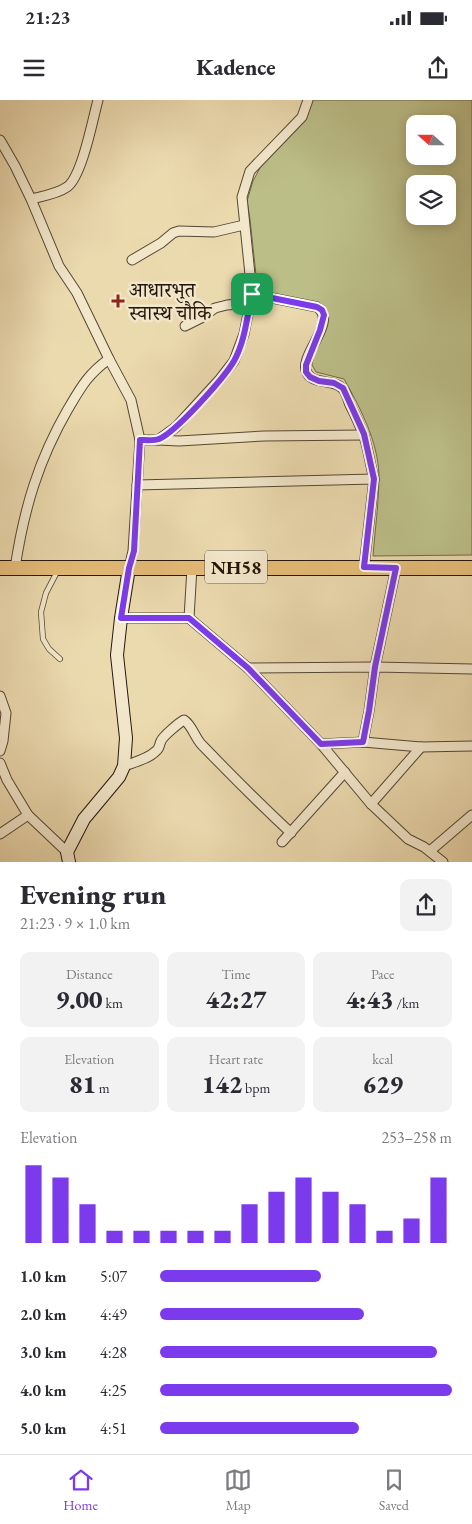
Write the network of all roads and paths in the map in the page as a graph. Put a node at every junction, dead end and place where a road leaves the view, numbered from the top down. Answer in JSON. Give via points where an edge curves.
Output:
{"nodes":[{"id":1,"x":98,"y":100,"type":"edge"},
{"id":2,"x":308,"y":100,"type":"edge"},
{"id":3,"x":0,"y":140,"type":"edge"},
{"id":4,"x":31,"y":199,"type":"junction"},
{"id":5,"x":244,"y":225,"type":"junction"},
{"id":6,"x":132,"y":260,"type":"dead end"},
{"id":7,"x":251,"y":299,"type":"junction"},
{"id":8,"x":185,"y":326,"type":"dead end"},
{"id":9,"x":109,"y":359,"type":"junction"},
{"id":10,"x":364,"y":434,"type":"junction"},
{"id":11,"x":140,"y":440,"type":"junction"},
{"id":12,"x":158,"y":440,"type":"junction"},
{"id":13,"x":374,"y":479,"type":"junction"},
{"id":14,"x":137,"y":484,"type":"junction"},
{"id":15,"x":364,"y":567,"type":"junction"},
{"id":16,"x":0,"y":568,"type":"edge"},
{"id":17,"x":15,"y":568,"type":"junction"},
{"id":18,"x":59,"y":568,"type":"junction"},
{"id":19,"x":129,"y":568,"type":"junction"},
{"id":20,"x":192,"y":568,"type":"junction"},
{"id":21,"x":396,"y":568,"type":"junction"},
{"id":22,"x":472,"y":568,"type":"edge"},
{"id":23,"x":121,"y":618,"type":"junction"},
{"id":24,"x":189,"y":618,"type":"junction"},
{"id":25,"x":60,"y":659,"type":"dead end"},
{"id":26,"x":375,"y":667,"type":"junction"},
{"id":27,"x":248,"y":668,"type":"junction"},
{"id":28,"x":472,"y":669,"type":"edge"},
{"id":29,"x":0,"y":696,"type":"edge"},
{"id":30,"x":363,"y":742,"type":"junction"},
{"id":31,"x":321,"y":744,"type":"junction"},
{"id":32,"x":472,"y":746,"type":"edge"},
{"id":33,"x":421,"y":747,"type":"junction"},
{"id":34,"x":0,"y":751,"type":"edge"},
{"id":35,"x":0,"y":763,"type":"edge"},
{"id":36,"x":124,"y":766,"type":"junction"},
{"id":37,"x":344,"y":772,"type":"junction"},
{"id":38,"x":371,"y":804,"type":"junction"},
{"id":39,"x":28,"y":815,"type":"junction"},
{"id":40,"x":472,"y":815,"type":"edge"},
{"id":41,"x":291,"y":833,"type":"junction"},
{"id":42,"x":0,"y":834,"type":"edge"},
{"id":43,"x":282,"y":842,"type":"dead end"},
{"id":44,"x":430,"y":851,"type":"junction"},
{"id":45,"x":68,"y":857,"type":"edge"},
{"id":46,"x":443,"y":862,"type":"edge"}],
"edges":[{"from":1,"to":4,"type":"street","via":[[79,169],[72,182],[67,187]]},
{"from":2,"to":5,"type":"street","via":[[302,117],[250,171],[242,197]]},
{"from":3,"to":4,"type":"street"},
{"from":4,"to":9,"type":"street","via":[[59,266],[77,293]]},
{"from":5,"to":6,"type":"street","via":[[214,232],[179,231]]},
{"from":5,"to":7,"type":"street"},
{"from":7,"to":8,"type":"street","via":[[215,308]]},
{"from":7,"to":10,"type":"street","via":[[322,310],[324,315],[306,372],[319,381],[343,388]]},
{"from":7,"to":12,"type":"street","via":[[244,334],[234,361],[176,427]]},
{"from":9,"to":11,"type":"street","via":[[131,400]]},
{"from":9,"to":17,"type":"street","via":[[84,382],[49,444],[29,498]]},
{"from":10,"to":12,"type":"street"},
{"from":10,"to":13,"type":"street"},
{"from":11,"to":12,"type":"street"},
{"from":11,"to":14,"type":"street"},
{"from":13,"to":14,"type":"street"},
{"from":13,"to":15,"type":"street"},
{"from":14,"to":19,"type":"street","via":[[134,551]]},
{"from":15,"to":20,"type":"main road","number":"NH58"},
{"from":15,"to":21,"type":"main road","number":"NH58"},
{"from":16,"to":17,"type":"main road","number":"NH58"},
{"from":17,"to":18,"type":"main road","number":"NH58"},
{"from":18,"to":19,"type":"main road","number":"NH58"},
{"from":18,"to":25,"type":"lane","via":[[46,593],[42,612],[43,639],[48,649]]},
{"from":19,"to":20,"type":"main road","number":"NH58"},
{"from":19,"to":23,"type":"street"},
{"from":20,"to":24,"type":"street"},
{"from":21,"to":22,"type":"main road","number":"NH58"},
{"from":21,"to":26,"type":"street"},
{"from":23,"to":24,"type":"street"},
{"from":23,"to":36,"type":"street","via":[[117,655],[126,738]]},
{"from":24,"to":27,"type":"street"},
{"from":26,"to":27,"type":"street"},
{"from":26,"to":28,"type":"street"},
{"from":26,"to":30,"type":"street"},
{"from":27,"to":31,"type":"street"},
{"from":29,"to":34,"type":"street","via":[[6,713]]},
{"from":30,"to":31,"type":"street"},
{"from":30,"to":33,"type":"street"},
{"from":31,"to":37,"type":"street"},
{"from":32,"to":33,"type":"street"},
{"from":33,"to":38,"type":"street"},
{"from":35,"to":39,"type":"street"},
{"from":36,"to":41,"type":"street","via":[[154,754],[161,739],[184,720],[196,739]]},
{"from":36,"to":45,"type":"street","via":[[120,777],[84,819]]},
{"from":37,"to":38,"type":"street"},
{"from":37,"to":41,"type":"street"},
{"from":38,"to":44,"type":"street","via":[[408,839]]},
{"from":39,"to":42,"type":"street"},
{"from":39,"to":45,"type":"street"},
{"from":40,"to":44,"type":"street"},
{"from":41,"to":43,"type":"street"},
{"from":44,"to":46,"type":"street"}]}
